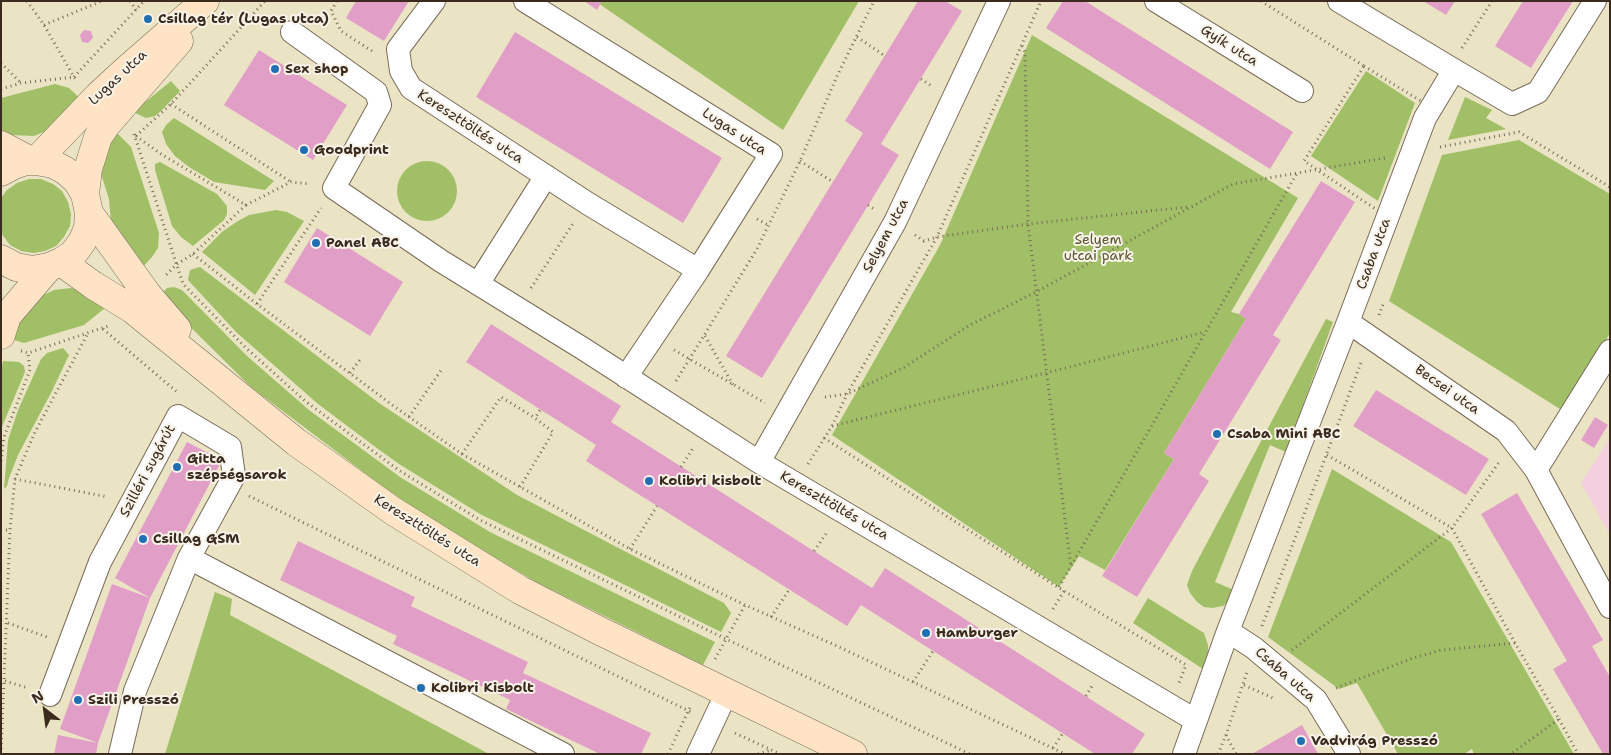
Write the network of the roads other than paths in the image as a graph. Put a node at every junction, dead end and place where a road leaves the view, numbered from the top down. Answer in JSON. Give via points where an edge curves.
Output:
{"nodes":[{"id":1,"x":206,"y":1,"type":"edge"},
{"id":2,"x":434,"y":1,"type":"edge"},
{"id":3,"x":525,"y":1,"type":"edge"},
{"id":4,"x":999,"y":1,"type":"edge"},
{"id":5,"x":1156,"y":1,"type":"edge"},
{"id":6,"x":1339,"y":1,"type":"edge"},
{"id":7,"x":1595,"y":1,"type":"edge"},
{"id":8,"x":292,"y":32,"type":"dead end"},
{"id":9,"x":1457,"y":72,"type":"junction"},
{"id":10,"x":1302,"y":91,"type":"dead end"},
{"id":11,"x":1,"y":145,"type":"edge"},
{"id":12,"x":34,"y":161,"type":"junction"},
{"id":13,"x":1,"y":172,"type":"edge"},
{"id":14,"x":546,"y":176,"type":"junction"},
{"id":15,"x":87,"y":204,"type":"junction"},
{"id":16,"x":1,"y":259,"type":"edge"},
{"id":17,"x":55,"y":265,"type":"junction"},
{"id":18,"x":698,"y":270,"type":"junction"},
{"id":19,"x":478,"y":284,"type":"junction"},
{"id":20,"x":139,"y":302,"type":"junction"},
{"id":21,"x":1348,"y":322,"type":"junction"},
{"id":22,"x":10,"y":343,"type":"edge"},
{"id":23,"x":1610,"y":351,"type":"edge"},
{"id":24,"x":626,"y":377,"type":"junction"},
{"id":25,"x":759,"y":462,"type":"junction"},
{"id":26,"x":1536,"y":470,"type":"junction"},
{"id":27,"x":189,"y":558,"type":"junction"},
{"id":28,"x":1610,"y":606,"type":"edge"},
{"id":29,"x":1228,"y":631,"type":"junction"},
{"id":30,"x":715,"y":686,"type":"junction"},
{"id":31,"x":50,"y":694,"type":"dead end"},
{"id":32,"x":1195,"y":720,"type":"junction"},
{"id":33,"x":120,"y":754,"type":"edge"},
{"id":34,"x":563,"y":754,"type":"edge"},
{"id":35,"x":698,"y":754,"type":"edge"},
{"id":36,"x":853,"y":754,"type":"edge"},
{"id":37,"x":1184,"y":754,"type":"edge"},
{"id":38,"x":1349,"y":754,"type":"edge"}],
"edges":[{"from":1,"to":12,"type":"street","name":"Lugas utca","via":[[124,71]]},
{"from":1,"to":15,"type":"street","name":"Lugas utca","via":[[172,51],[98,137],[88,169]]},
{"from":2,"to":14,"type":"street","name":"Kereszttöltés utca","via":[[398,49],[410,88]]},
{"from":3,"to":18,"type":"street","name":"Lugas utca","via":[[771,154]]},
{"from":4,"to":25,"type":"street","name":"Selyem utca","via":[[895,222]]},
{"from":5,"to":10,"type":"street","name":"Gyík utca"},
{"from":6,"to":9,"type":"street"},
{"from":7,"to":9,"type":"street","via":[[1538,92],[1512,104]]},
{"from":8,"to":19,"type":"street","name":"Kereszttöltés utca","via":[[376,92],[380,105],[334,188]]},
{"from":9,"to":21,"type":"street","name":"Csaba utca","via":[[1425,118],[1407,154]]},
{"from":11,"to":12,"type":"street","name":"Kereszttöltés utca"},
{"from":12,"to":13,"type":"street","via":[[14,165]]},
{"from":12,"to":15,"type":"street","name":"Kereszttöltés utca","via":[[53,164],[66,171],[77,181]]},
{"from":14,"to":18,"type":"street","name":"Kereszttöltés utca"},
{"from":14,"to":19,"type":"street"},
{"from":15,"to":17,"type":"street","name":"Lugas utca","via":[[88,228],[82,242],[73,254]]},
{"from":15,"to":20,"type":"street","name":"Kereszttöltés utca"},
{"from":16,"to":17,"type":"street","via":[[16,267],[32,270]]},
{"from":17,"to":20,"type":"street","name":"Kereszttöltés utca","via":[[93,285]]},
{"from":17,"to":22,"type":"street","via":[[7,316]]},
{"from":18,"to":24,"type":"street","name":"Lugas utca"},
{"from":19,"to":24,"type":"street","name":"Kereszttöltés utca"},
{"from":20,"to":30,"type":"street","name":"Kereszttöltés utca","via":[[232,389],[296,442],[401,516],[520,590]]},
{"from":21,"to":26,"type":"street","name":"Becsei utca","via":[[1506,431]]},
{"from":21,"to":29,"type":"street","name":"Csaba utca"},
{"from":23,"to":26,"type":"street"},
{"from":24,"to":25,"type":"street","name":"Kereszttöltés utca"},
{"from":25,"to":32,"type":"street","name":"Kereszttöltés utca"},
{"from":26,"to":28,"type":"street","name":"Becsei utca"},
{"from":27,"to":31,"type":"street","name":"Szilléri sugárút","via":[[234,476],[230,447],[178,416],[100,562]]},
{"from":27,"to":33,"type":"street","name":"Szilléri sugárút","via":[[135,690]]},
{"from":27,"to":34,"type":"street"},
{"from":29,"to":32,"type":"street","name":"Csaba utca"},
{"from":29,"to":38,"type":"street","name":"Csaba utca","via":[[1254,648],[1316,700]]},
{"from":30,"to":35,"type":"street","via":[[713,723]]},
{"from":30,"to":36,"type":"street","name":"Kereszttöltés utca"},
{"from":32,"to":37,"type":"street","name":"Csaba utca"}]}
